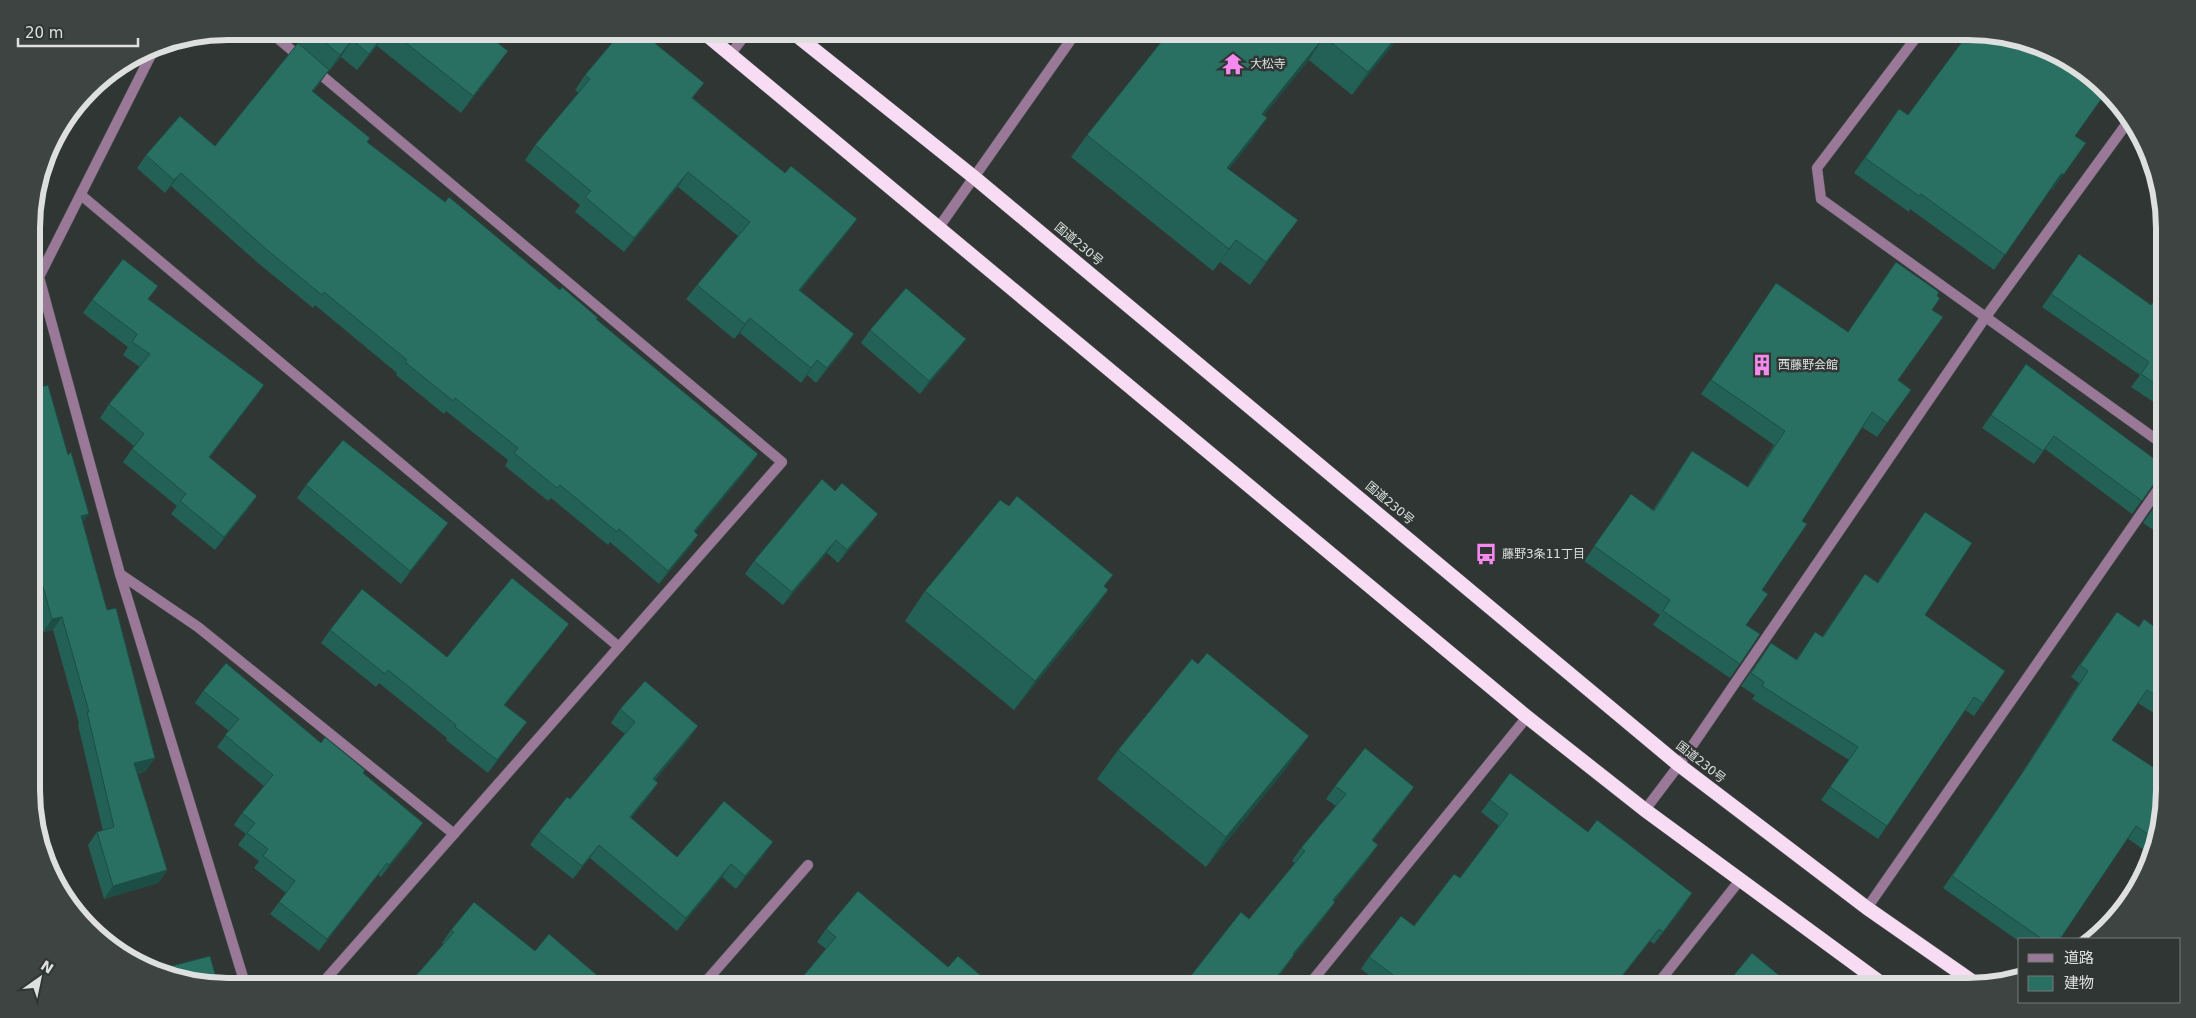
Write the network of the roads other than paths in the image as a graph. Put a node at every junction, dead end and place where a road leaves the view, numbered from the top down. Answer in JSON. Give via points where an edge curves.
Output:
{"nodes":[{"id":1,"x":280,"y":40,"type":"edge"},
{"id":2,"x":713,"y":40,"type":"edge"},
{"id":3,"x":741,"y":40,"type":"edge"},
{"id":4,"x":802,"y":40,"type":"edge"},
{"id":5,"x":1071,"y":40,"type":"edge"},
{"id":6,"x":1914,"y":40,"type":"edge"},
{"id":7,"x":730,"y":54,"type":"junction"},
{"id":8,"x":150,"y":57,"type":"edge"},
{"id":9,"x":2125,"y":125,"type":"edge"},
{"id":10,"x":975,"y":178,"type":"junction"},
{"id":11,"x":81,"y":195,"type":"junction"},
{"id":12,"x":939,"y":227,"type":"junction"},
{"id":13,"x":40,"y":275,"type":"edge"},
{"id":14,"x":40,"y":281,"type":"edge"},
{"id":15,"x":1985,"y":318,"type":"junction"},
{"id":16,"x":2156,"y":439,"type":"edge"},
{"id":17,"x":2156,"y":493,"type":"edge"},
{"id":18,"x":120,"y":574,"type":"junction"},
{"id":19,"x":619,"y":647,"type":"junction"},
{"id":20,"x":1527,"y":717,"type":"junction"},
{"id":21,"x":1679,"y":765,"type":"junction"},
{"id":22,"x":1645,"y":810,"type":"junction"},
{"id":23,"x":454,"y":834,"type":"junction"},
{"id":24,"x":808,"y":865,"type":"dead end"},
{"id":25,"x":1740,"y":880,"type":"junction"},
{"id":26,"x":1867,"y":908,"type":"junction"},
{"id":27,"x":243,"y":978,"type":"edge"},
{"id":28,"x":327,"y":978,"type":"edge"},
{"id":29,"x":709,"y":978,"type":"edge"},
{"id":30,"x":1315,"y":978,"type":"edge"},
{"id":31,"x":1662,"y":978,"type":"edge"},
{"id":32,"x":1874,"y":978,"type":"edge"},
{"id":33,"x":1968,"y":978,"type":"edge"}],
"edges":[{"from":1,"to":19,"type":"street","via":[[782,462]]},
{"from":2,"to":7,"type":"highway"},
{"from":3,"to":7,"type":"street"},
{"from":4,"to":10,"type":"highway","name":"国道230号"},
{"from":5,"to":10,"type":"street"},
{"from":6,"to":15,"type":"street","via":[[1817,168],[1820,199]]},
{"from":7,"to":12,"type":"highway"},
{"from":8,"to":11,"type":"street"},
{"from":9,"to":15,"type":"street"},
{"from":10,"to":12,"type":"street"},
{"from":10,"to":21,"type":"highway","name":"国道230号"},
{"from":11,"to":13,"type":"street"},
{"from":11,"to":19,"type":"street"},
{"from":12,"to":20,"type":"highway"},
{"from":14,"to":18,"type":"street"},
{"from":15,"to":16,"type":"street"},
{"from":15,"to":21,"type":"street"},
{"from":17,"to":26,"type":"street"},
{"from":18,"to":23,"type":"street","via":[[198,627]]},
{"from":18,"to":27,"type":"street"},
{"from":19,"to":23,"type":"street"},
{"from":20,"to":22,"type":"highway"},
{"from":20,"to":30,"type":"street"},
{"from":21,"to":22,"type":"street"},
{"from":21,"to":26,"type":"highway","name":"国道230号"},
{"from":22,"to":25,"type":"highway"},
{"from":23,"to":28,"type":"street"},
{"from":24,"to":29,"type":"street"},
{"from":25,"to":31,"type":"street"},
{"from":25,"to":32,"type":"highway"},
{"from":26,"to":33,"type":"highway","name":"国道230号"}]}
